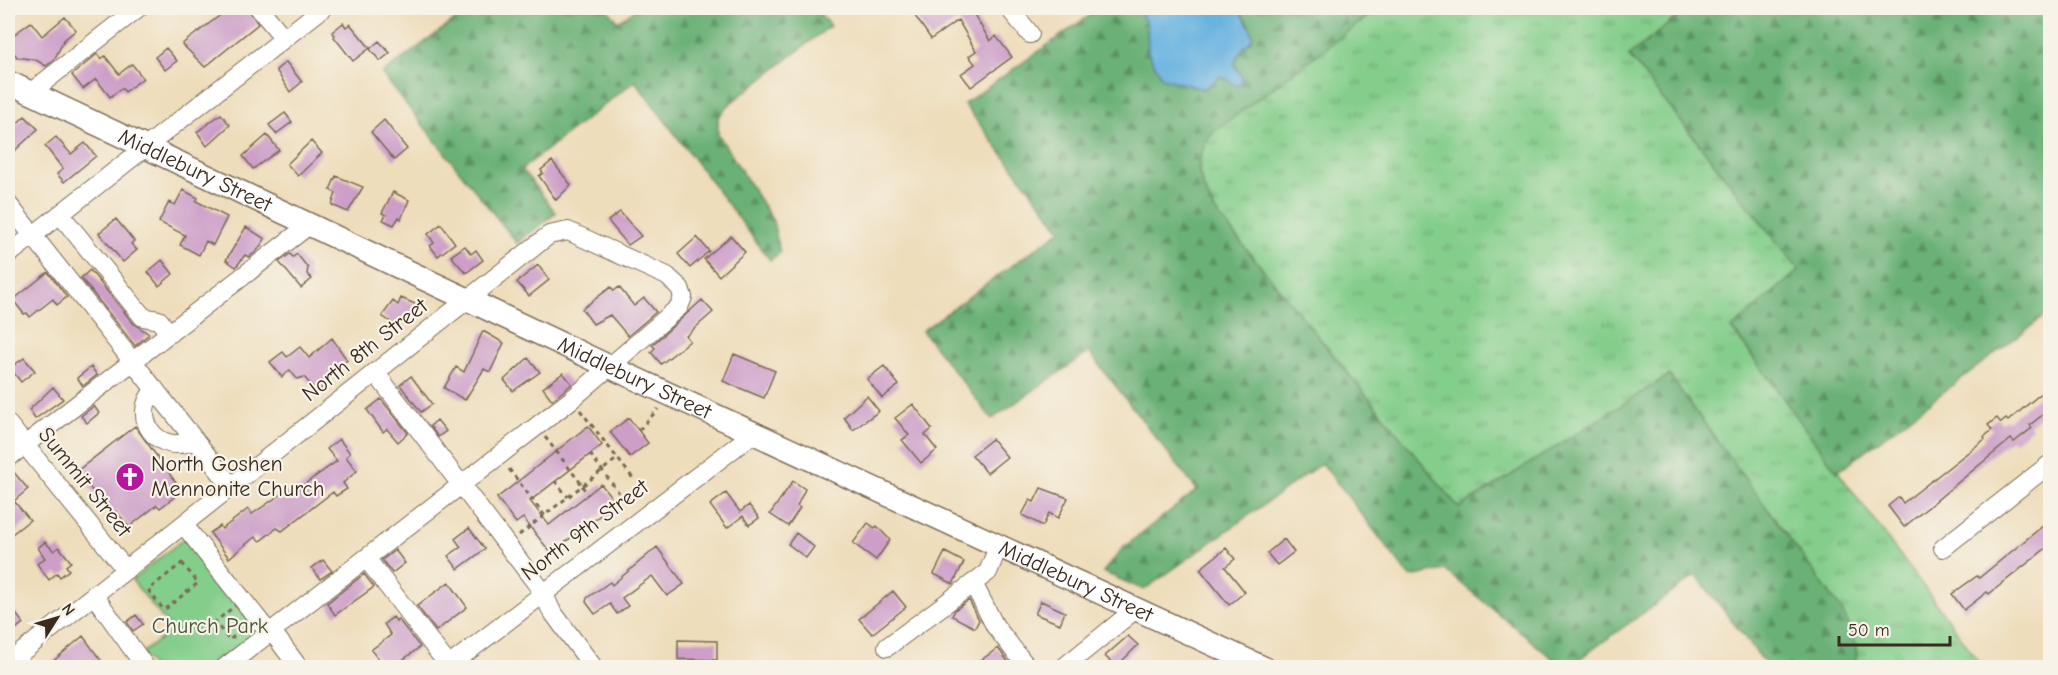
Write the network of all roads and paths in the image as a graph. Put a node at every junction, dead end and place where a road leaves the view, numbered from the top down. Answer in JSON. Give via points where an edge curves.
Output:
{"nodes":[{"id":1,"x":138,"y":8,"type":"edge"},
{"id":2,"x":259,"y":8,"type":"edge"},
{"id":3,"x":323,"y":8,"type":"edge"},
{"id":4,"x":1009,"y":8,"type":"edge"},
{"id":5,"x":1030,"y":34,"type":"dead end"},
{"id":6,"x":284,"y":38,"type":"junction"},
{"id":7,"x":8,"y":82,"type":"edge"},
{"id":8,"x":30,"y":93,"type":"junction"},
{"id":9,"x":144,"y":147,"type":"junction"},
{"id":10,"x":8,"y":204,"type":"edge"},
{"id":11,"x":60,"y":214,"type":"junction"},
{"id":12,"x":309,"y":225,"type":"junction"},
{"id":13,"x":33,"y":235,"type":"junction"},
{"id":14,"x":8,"y":255,"type":"edge"},
{"id":15,"x":468,"y":300,"type":"junction"},
{"id":16,"x":169,"y":334,"type":"junction"},
{"id":17,"x":133,"y":361,"type":"junction"},
{"id":18,"x":608,"y":366,"type":"junction"},
{"id":19,"x":375,"y":372,"type":"junction"},
{"id":20,"x":155,"y":389,"type":"junction"},
{"id":21,"x":572,"y":399,"type":"junction"},
{"id":22,"x":658,"y":409,"type":"dead end"},
{"id":23,"x":8,"y":424,"type":"edge"},
{"id":24,"x":537,"y":426,"type":"junction"},
{"id":25,"x":639,"y":430,"type":"dead end"},
{"id":26,"x":754,"y":433,"type":"junction"},
{"id":27,"x":195,"y":440,"type":"junction"},
{"id":28,"x":24,"y":445,"type":"junction"},
{"id":29,"x":590,"y":454,"type":"dead end"},
{"id":30,"x":498,"y":455,"type":"junction"},
{"id":31,"x":8,"y":458,"type":"edge"},
{"id":32,"x":618,"y":458,"type":"junction"},
{"id":33,"x":2050,"y":464,"type":"edge"},
{"id":34,"x":602,"y":471,"type":"junction"},
{"id":35,"x":555,"y":481,"type":"dead end"},
{"id":36,"x":635,"y":481,"type":"dead end"},
{"id":37,"x":460,"y":484,"type":"junction"},
{"id":38,"x":582,"y":486,"type":"junction"},
{"id":39,"x":232,"y":487,"type":"junction"},
{"id":40,"x":619,"y":493,"type":"dead end"},
{"id":41,"x":588,"y":495,"type":"dead end"},
{"id":42,"x":568,"y":497,"type":"junction"},
{"id":43,"x":545,"y":516,"type":"junction"},
{"id":44,"x":184,"y":525,"type":"junction"},
{"id":45,"x":999,"y":545,"type":"junction"},
{"id":46,"x":506,"y":546,"type":"junction"},
{"id":47,"x":1943,"y":548,"type":"dead end"},
{"id":48,"x":366,"y":558,"type":"junction"},
{"id":49,"x":126,"y":570,"type":"junction"},
{"id":50,"x":198,"y":583,"type":"joint"},
{"id":51,"x":973,"y":583,"type":"junction"},
{"id":52,"x":543,"y":592,"type":"junction"},
{"id":53,"x":94,"y":595,"type":"junction"},
{"id":54,"x":236,"y":605,"type":"joint"},
{"id":55,"x":1137,"y":608,"type":"junction"},
{"id":56,"x":270,"y":632,"type":"junction"},
{"id":57,"x":887,"y":647,"type":"dead end"},
{"id":58,"x":8,"y":663,"type":"edge"},
{"id":59,"x":447,"y":667,"type":"edge"},
{"id":60,"x":146,"y":668,"type":"edge"},
{"id":61,"x":224,"y":668,"type":"edge"},
{"id":62,"x":300,"y":668,"type":"edge"},
{"id":63,"x":594,"y":668,"type":"edge"},
{"id":64,"x":1028,"y":668,"type":"edge"},
{"id":65,"x":1063,"y":668,"type":"edge"},
{"id":66,"x":1264,"y":668,"type":"edge"}],
"edges":[{"from":1,"to":8,"type":"street"},
{"from":2,"to":6,"type":"street"},
{"from":3,"to":6,"type":"street"},
{"from":4,"to":5,"type":"street"},
{"from":6,"to":9,"type":"street"},
{"from":7,"to":8,"type":"main road","name":"Middlebury Street"},
{"from":8,"to":9,"type":"main road","name":"Middlebury Street"},
{"from":9,"to":11,"type":"street"},
{"from":9,"to":12,"type":"main road","name":"Middlebury Street"},
{"from":10,"to":13,"type":"street"},
{"from":11,"to":13,"type":"street"},
{"from":11,"to":16,"type":"street","via":[[143,318],[159,320]]},
{"from":12,"to":15,"type":"main road","name":"Middlebury Street"},
{"from":12,"to":16,"type":"street"},
{"from":13,"to":14,"type":"street"},
{"from":13,"to":17,"type":"street"},
{"from":15,"to":18,"type":"main road","name":"Middlebury Street"},
{"from":15,"to":18,"type":"street","name":"North 8th Street","via":[[558,231],[568,231],[667,276],[680,288],[683,297],[679,307]]},
{"from":15,"to":19,"type":"street","name":"North 8th Street"},
{"from":16,"to":17,"type":"street"},
{"from":17,"to":20,"type":"street"},
{"from":17,"to":28,"type":"street"},
{"from":18,"to":21,"type":"street"},
{"from":18,"to":26,"type":"main road","name":"Middlebury Street"},
{"from":19,"to":37,"type":"street"},
{"from":19,"to":39,"type":"street","name":"North 8th Street"},
{"from":20,"to":27,"type":"street"},
{"from":20,"to":27,"type":"street","via":[[147,398],[144,413],[158,438],[176,446]]},
{"from":21,"to":24,"type":"street"},
{"from":21,"to":32,"type":"path"},
{"from":22,"to":25,"type":"path"},
{"from":23,"to":28,"type":"street","name":"Summit Street"},
{"from":24,"to":30,"type":"street"},
{"from":24,"to":38,"type":"path"},
{"from":26,"to":45,"type":"main road","name":"Middlebury Street"},
{"from":26,"to":52,"type":"street","name":"North 9th Street"},
{"from":27,"to":39,"type":"street"},
{"from":28,"to":31,"type":"street"},
{"from":28,"to":49,"type":"street","name":"Summit Street"},
{"from":29,"to":34,"type":"path"},
{"from":30,"to":37,"type":"street"},
{"from":30,"to":43,"type":"path"},
{"from":32,"to":34,"type":"path"},
{"from":32,"to":36,"type":"path"},
{"from":33,"to":47,"type":"street"},
{"from":34,"to":38,"type":"path"},
{"from":34,"to":40,"type":"path"},
{"from":35,"to":42,"type":"path"},
{"from":37,"to":46,"type":"street"},
{"from":37,"to":48,"type":"street"},
{"from":38,"to":41,"type":"path"},
{"from":38,"to":42,"type":"path"},
{"from":39,"to":44,"type":"street","name":"North 8th Street"},
{"from":42,"to":43,"type":"path"},
{"from":43,"to":46,"type":"path"},
{"from":44,"to":49,"type":"street","name":"North 8th Street"},
{"from":44,"to":56,"type":"street"},
{"from":45,"to":51,"type":"street","via":[[988,572]]},
{"from":45,"to":55,"type":"main road","name":"Middlebury Street"},
{"from":46,"to":52,"type":"street"},
{"from":48,"to":56,"type":"street"},
{"from":48,"to":59,"type":"street"},
{"from":49,"to":53,"type":"street","name":"North 8th Street"},
{"from":50,"to":50,"type":"path","via":[[182,563],[148,590],[164,610]]},
{"from":51,"to":57,"type":"street"},
{"from":51,"to":64,"type":"street","via":[[995,626]]},
{"from":52,"to":59,"type":"street","name":"North 9th Street"},
{"from":52,"to":63,"type":"street","via":[[551,610]]},
{"from":53,"to":58,"type":"street","name":"North 8th Street"},
{"from":53,"to":60,"type":"street"},
{"from":54,"to":54,"type":"path","via":[[215,622],[229,640],[251,624]]},
{"from":55,"to":65,"type":"street"},
{"from":55,"to":66,"type":"main road","name":"Middlebury Street"},
{"from":56,"to":61,"type":"street"},
{"from":56,"to":62,"type":"street"}]}
